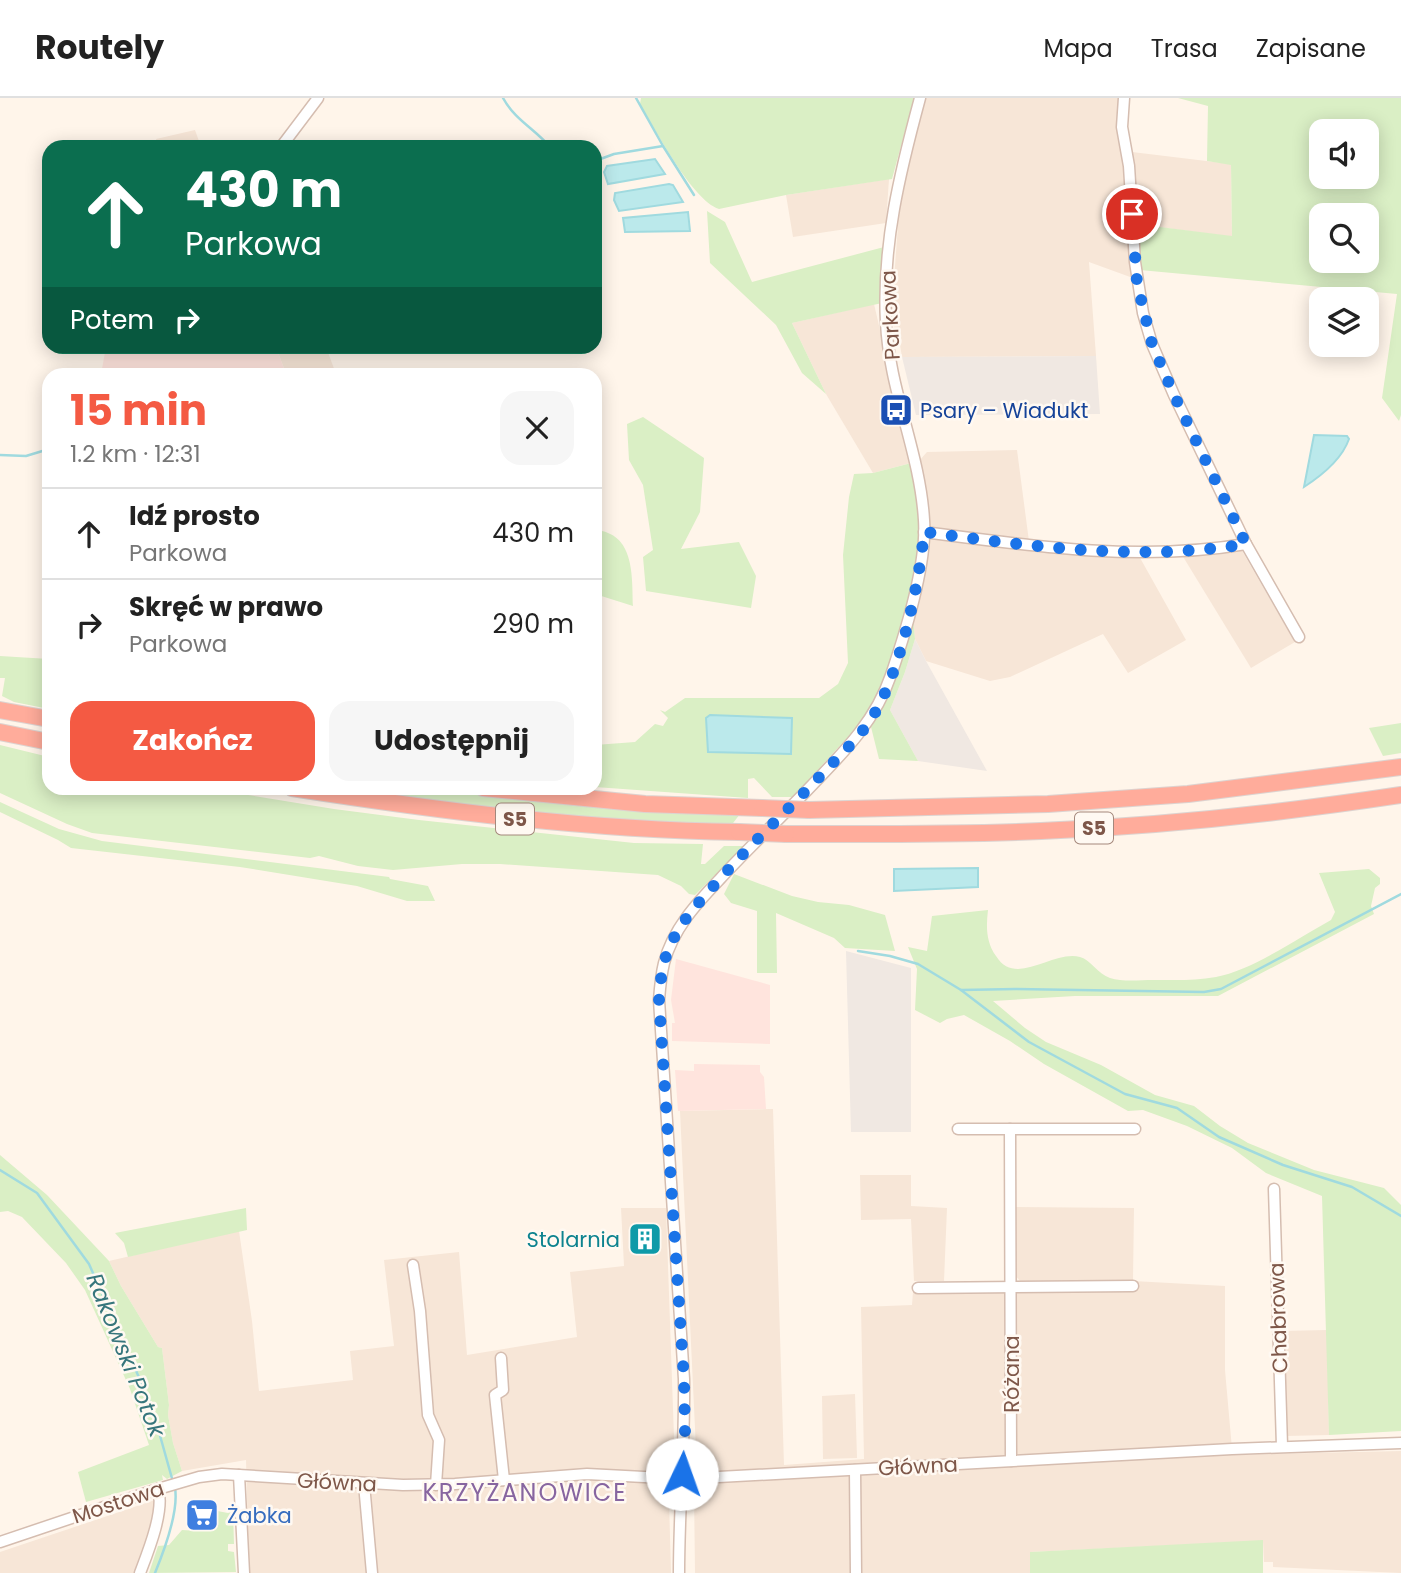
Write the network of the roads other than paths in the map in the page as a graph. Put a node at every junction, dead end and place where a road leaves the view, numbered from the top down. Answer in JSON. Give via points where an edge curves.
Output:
{"nodes":[{"id":1,"x":318,"y":98,"type":"edge"},
{"id":2,"x":920,"y":98,"type":"edge"},
{"id":3,"x":1124,"y":98,"type":"edge"},
{"id":4,"x":286,"y":140,"type":"edge"},
{"id":5,"x":924,"y":532,"type":"junction"},
{"id":6,"x":1246,"y":544,"type":"junction"},
{"id":7,"x":1299,"y":637,"type":"dead end"},
{"id":8,"x":0,"y":710,"type":"edge"},
{"id":9,"x":42,"y":718,"type":"edge"},
{"id":10,"x":0,"y":732,"type":"edge"},
{"id":11,"x":42,"y":741,"type":"edge"},
{"id":12,"x":1401,"y":767,"type":"edge"},
{"id":13,"x":338,"y":795,"type":"edge"},
{"id":14,"x":554,"y":795,"type":"edge"},
{"id":15,"x":1401,"y":795,"type":"edge"},
{"id":16,"x":958,"y":1129,"type":"dead end"},
{"id":17,"x":1010,"y":1129,"type":"junction"},
{"id":18,"x":1135,"y":1129,"type":"dead end"},
{"id":19,"x":1274,"y":1189,"type":"dead end"},
{"id":20,"x":413,"y":1265,"type":"dead end"},
{"id":21,"x":1133,"y":1286,"type":"dead end"},
{"id":22,"x":1011,"y":1287,"type":"junction"},
{"id":23,"x":918,"y":1288,"type":"dead end"},
{"id":24,"x":501,"y":1358,"type":"dead end"},
{"id":25,"x":1401,"y":1443,"type":"edge"},
{"id":26,"x":1282,"y":1446,"type":"junction"},
{"id":27,"x":1011,"y":1461,"type":"junction"},
{"id":28,"x":855,"y":1470,"type":"junction"},
{"id":29,"x":239,"y":1475,"type":"junction"},
{"id":30,"x":682,"y":1479,"type":"junction"},
{"id":31,"x":504,"y":1480,"type":"junction"},
{"id":32,"x":364,"y":1484,"type":"junction"},
{"id":33,"x":436,"y":1485,"type":"junction"},
{"id":34,"x":163,"y":1488,"type":"junction"},
{"id":35,"x":0,"y":1542,"type":"edge"},
{"id":36,"x":140,"y":1573,"type":"edge"},
{"id":37,"x":244,"y":1573,"type":"edge"},
{"id":38,"x":372,"y":1573,"type":"edge"},
{"id":39,"x":679,"y":1573,"type":"edge"},
{"id":40,"x":856,"y":1573,"type":"edge"}],
"edges":[{"from":1,"to":4,"type":"street"},
{"from":2,"to":5,"type":"street","name":"Parkowa","via":[[893,206],[886,302],[888,344],[918,479]]},
{"from":3,"to":6,"type":"street","via":[[1122,127],[1143,313],[1174,395]]},
{"from":5,"to":6,"type":"street","via":[[1117,551],[1206,551]]},
{"from":5,"to":30,"type":"street","name":"Parkowa","via":[[902,640],[872,717],[690,911],[664,964],[659,1000],[684,1379]]},
{"from":6,"to":7,"type":"street"},
{"from":8,"to":9,"type":"highway"},
{"from":10,"to":11,"type":"highway"},
{"from":12,"to":14,"type":"highway","number":"S5","bridge":true,"via":[[1188,794],[939,808],[809,810],[645,804]]},
{"from":13,"to":15,"type":"highway","number":"S5","bridge":true,"via":[[569,825],[656,831],[934,835],[1185,822]]},
{"from":16,"to":17,"type":"street"},
{"from":17,"to":18,"type":"street"},
{"from":17,"to":22,"type":"street","name":"Różana"},
{"from":19,"to":26,"type":"street","name":"Chabrowa"},
{"from":20,"to":33,"type":"street","via":[[428,1415],[439,1440]]},
{"from":21,"to":22,"type":"street"},
{"from":22,"to":23,"type":"street"},
{"from":22,"to":27,"type":"street","name":"Różana"},
{"from":24,"to":31,"type":"street","via":[[503,1390],[495,1395]]},
{"from":25,"to":26,"type":"street","name":"Główna"},
{"from":26,"to":27,"type":"street","name":"Główna"},
{"from":27,"to":28,"type":"street","name":"Główna"},
{"from":28,"to":30,"type":"street","name":"Główna"},
{"from":28,"to":40,"type":"street"},
{"from":29,"to":32,"type":"street","name":"Główna"},
{"from":29,"to":34,"type":"street","name":"Mostowa","via":[[208,1475]]},
{"from":29,"to":37,"type":"street"},
{"from":30,"to":31,"type":"street","name":"Główna","via":[[587,1474]]},
{"from":30,"to":39,"type":"street","name":"Parkowa"},
{"from":31,"to":33,"type":"street","name":"Główna"},
{"from":32,"to":33,"type":"street","name":"Główna"},
{"from":32,"to":38,"type":"street"},
{"from":34,"to":35,"type":"street","name":"Mostowa"},
{"from":34,"to":36,"type":"street"}]}
